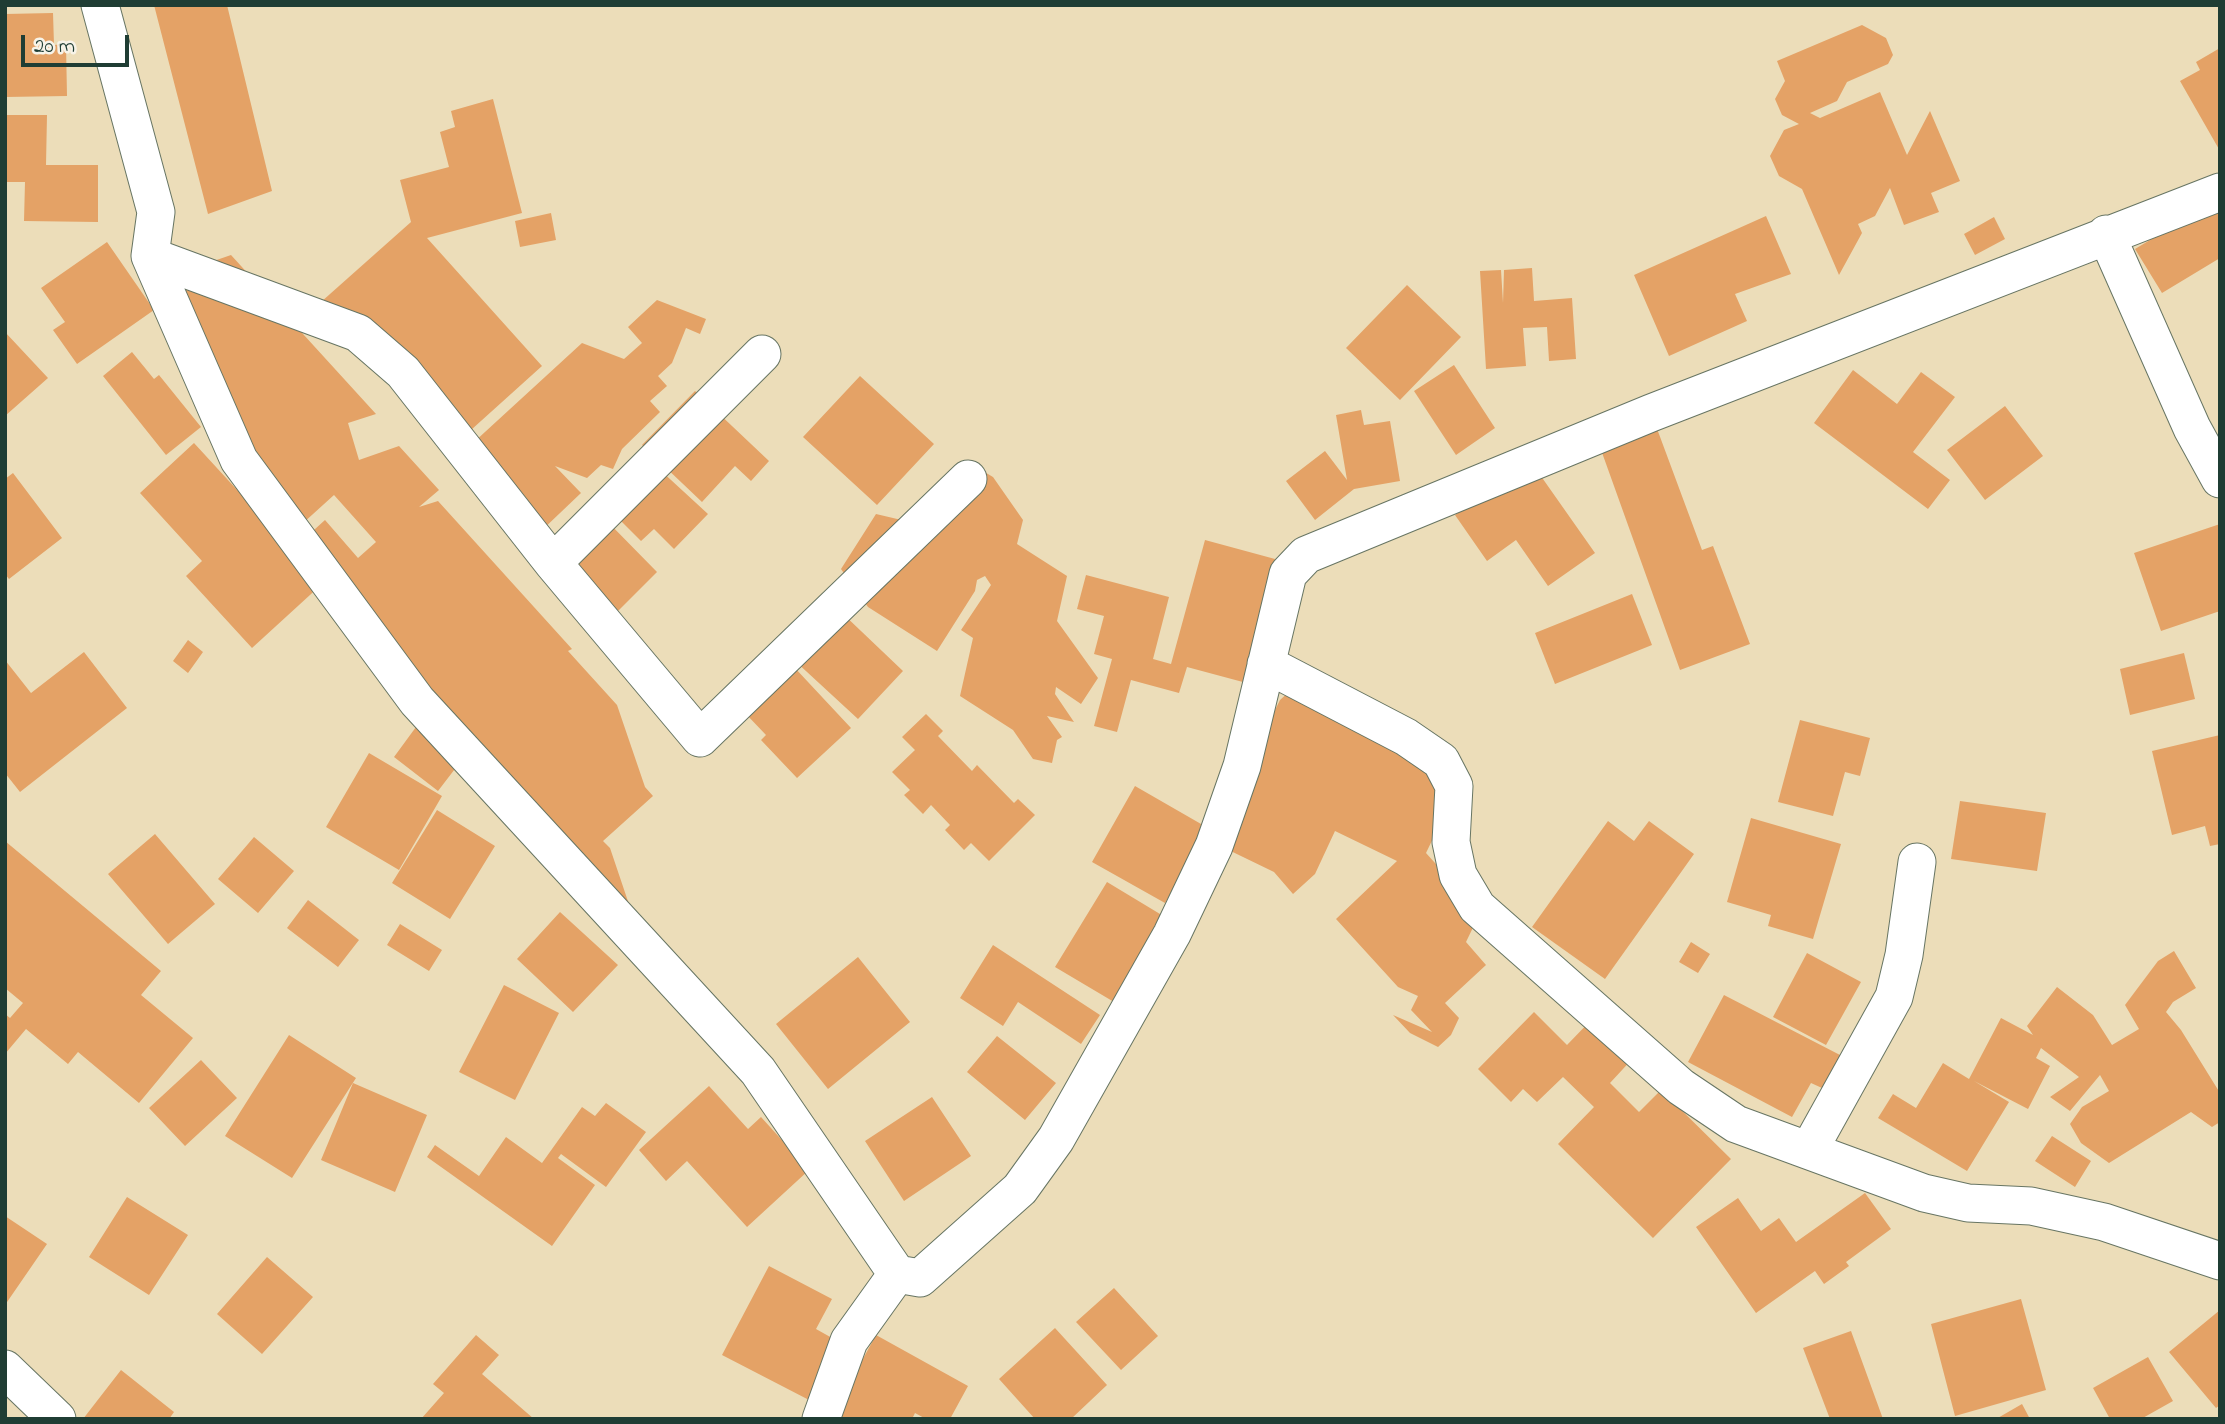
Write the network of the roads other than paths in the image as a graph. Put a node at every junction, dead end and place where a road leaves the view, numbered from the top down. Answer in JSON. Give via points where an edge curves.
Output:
{"nodes":[{"id":1,"x":100,"y":5,"type":"edge"},
{"id":2,"x":2220,"y":192,"type":"edge"},
{"id":3,"x":2106,"y":233,"type":"junction"},
{"id":4,"x":150,"y":257,"type":"junction"},
{"id":5,"x":762,"y":354,"type":"dead end"},
{"id":6,"x":968,"y":479,"type":"dead end"},
{"id":7,"x":2220,"y":479,"type":"edge"},
{"id":8,"x":553,"y":563,"type":"junction"},
{"id":9,"x":1266,"y":664,"type":"junction"},
{"id":10,"x":1917,"y":862,"type":"dead end"},
{"id":11,"x":1809,"y":1150,"type":"junction"},
{"id":12,"x":2220,"y":1261,"type":"edge"},
{"id":13,"x":897,"y":1274,"type":"junction"},
{"id":14,"x":5,"y":1369,"type":"edge"},
{"id":15,"x":57,"y":1419,"type":"edge"},
{"id":16,"x":821,"y":1419,"type":"edge"}],
"edges":[{"from":1,"to":4,"type":"street","via":[[156,212]]},
{"from":2,"to":3,"type":"street"},
{"from":3,"to":7,"type":"street","via":[[2192,428]]},
{"from":3,"to":9,"type":"street","via":[[1306,555],[1288,574]]},
{"from":4,"to":8,"type":"street","via":[[358,333],[403,372]]},
{"from":4,"to":13,"type":"street","via":[[247,471],[417,701],[758,1070]]},
{"from":5,"to":8,"type":"street"},
{"from":6,"to":8,"type":"street","via":[[700,738]]},
{"from":9,"to":11,"type":"street","via":[[1406,737],[1441,761],[1454,786],[1451,842],[1458,875],[1477,907],[1681,1087],[1736,1124]]},
{"from":9,"to":13,"type":"street","via":[[1242,766],[1214,846],[1172,934],[1056,1139],[1020,1189],[920,1278]]},
{"from":10,"to":11,"type":"street","via":[[1894,997]]},
{"from":11,"to":12,"type":"street","via":[[1924,1192],[1968,1203],[2031,1206],[2104,1222]]},
{"from":13,"to":16,"type":"street","via":[[849,1340]]},
{"from":14,"to":15,"type":"street"}]}
